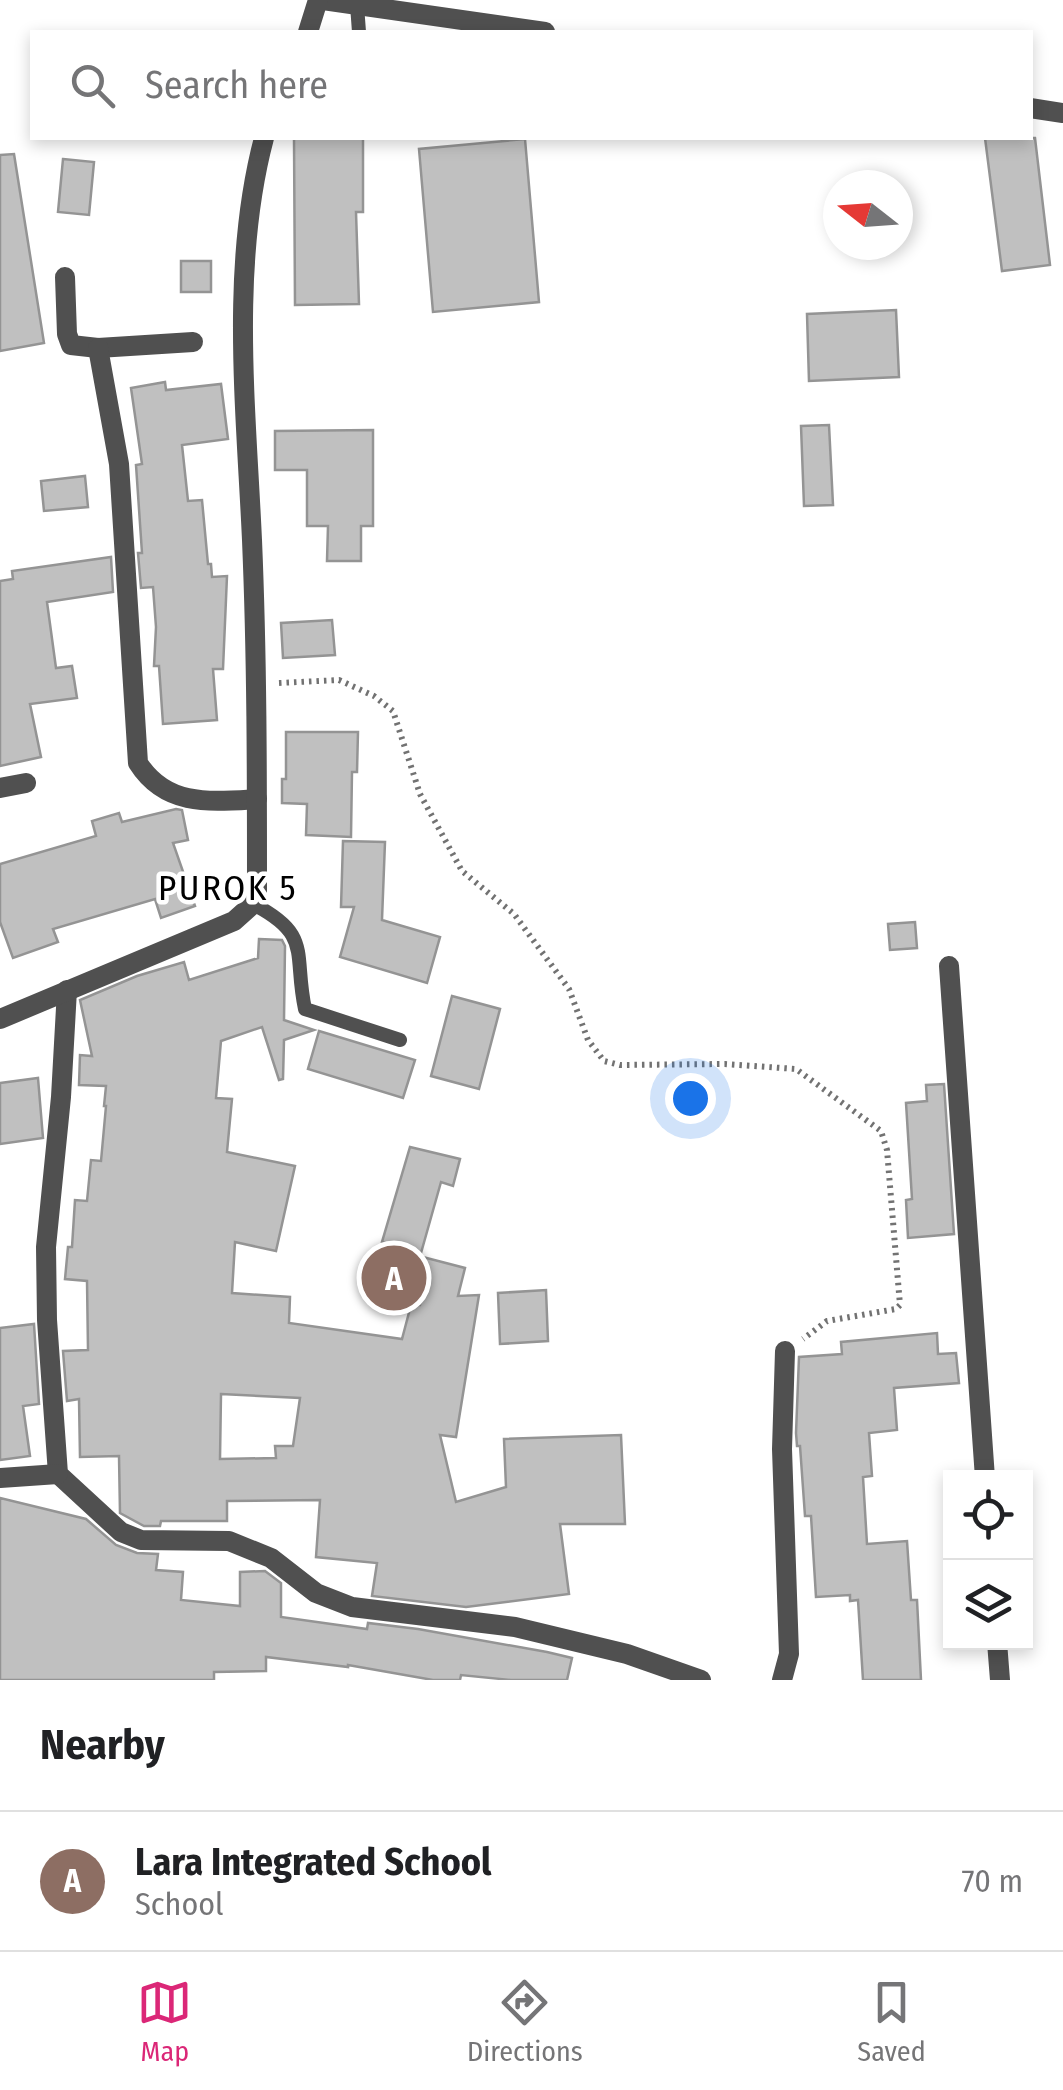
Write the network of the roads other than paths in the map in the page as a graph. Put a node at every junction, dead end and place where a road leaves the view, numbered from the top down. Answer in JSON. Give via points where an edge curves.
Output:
{"nodes":[{"id":1,"x":320,"y":0,"type":"edge"},
{"id":2,"x":357,"y":5,"type":"junction"},
{"id":3,"x":309,"y":30,"type":"edge"},
{"id":4,"x":358,"y":30,"type":"edge"},
{"id":5,"x":531,"y":30,"type":"edge"},
{"id":6,"x":1033,"y":108,"type":"edge"},
{"id":7,"x":1063,"y":113,"type":"edge"},
{"id":8,"x":264,"y":140,"type":"edge"},
{"id":9,"x":65,"y":277,"type":"dead end"},
{"id":10,"x":193,"y":342,"type":"dead end"},
{"id":11,"x":98,"y":348,"type":"junction"},
{"id":12,"x":26,"y":782,"type":"dead end"},
{"id":13,"x":0,"y":788,"type":"edge"},
{"id":14,"x":257,"y":800,"type":"junction"},
{"id":15,"x":254,"y":904,"type":"junction"},
{"id":16,"x":949,"y":966,"type":"dead end"},
{"id":17,"x":67,"y":990,"type":"junction"},
{"id":18,"x":0,"y":1019,"type":"edge"},
{"id":19,"x":400,"y":1040,"type":"dead end"},
{"id":20,"x":785,"y":1351,"type":"road end"},
{"id":21,"x":984,"y":1470,"type":"edge"},
{"id":22,"x":58,"y":1474,"type":"junction"},
{"id":23,"x":0,"y":1478,"type":"edge"},
{"id":24,"x":998,"y":1650,"type":"edge"},
{"id":25,"x":701,"y":1680,"type":"edge"},
{"id":26,"x":782,"y":1680,"type":"edge"},
{"id":27,"x":1000,"y":1680,"type":"edge"}],
"edges":[{"from":1,"to":2,"type":"street"},
{"from":1,"to":3,"type":"street"},
{"from":2,"to":4,"type":"lane"},
{"from":2,"to":5,"type":"street"},
{"from":6,"to":7,"type":"street"},
{"from":8,"to":14,"type":"street","via":[[245,244]]},
{"from":9,"to":11,"type":"street","via":[[71,345]]},
{"from":10,"to":11,"type":"street"},
{"from":11,"to":14,"type":"street","via":[[119,464],[138,763],[176,796]]},
{"from":12,"to":13,"type":"street"},
{"from":14,"to":15,"type":"street"},
{"from":15,"to":17,"type":"street","via":[[234,922]]},
{"from":15,"to":19,"type":"lane","via":[[283,920],[296,938],[305,1009]]},
{"from":16,"to":21,"type":"street"},
{"from":17,"to":18,"type":"street"},
{"from":17,"to":22,"type":"street","via":[[46,1247]]},
{"from":20,"to":26,"type":"street","via":[[789,1654]]},
{"from":22,"to":23,"type":"street"},
{"from":22,"to":25,"type":"street","via":[[121,1532],[142,1540],[229,1542],[271,1558],[316,1592],[352,1607],[515,1627]]},
{"from":24,"to":27,"type":"street"}]}
